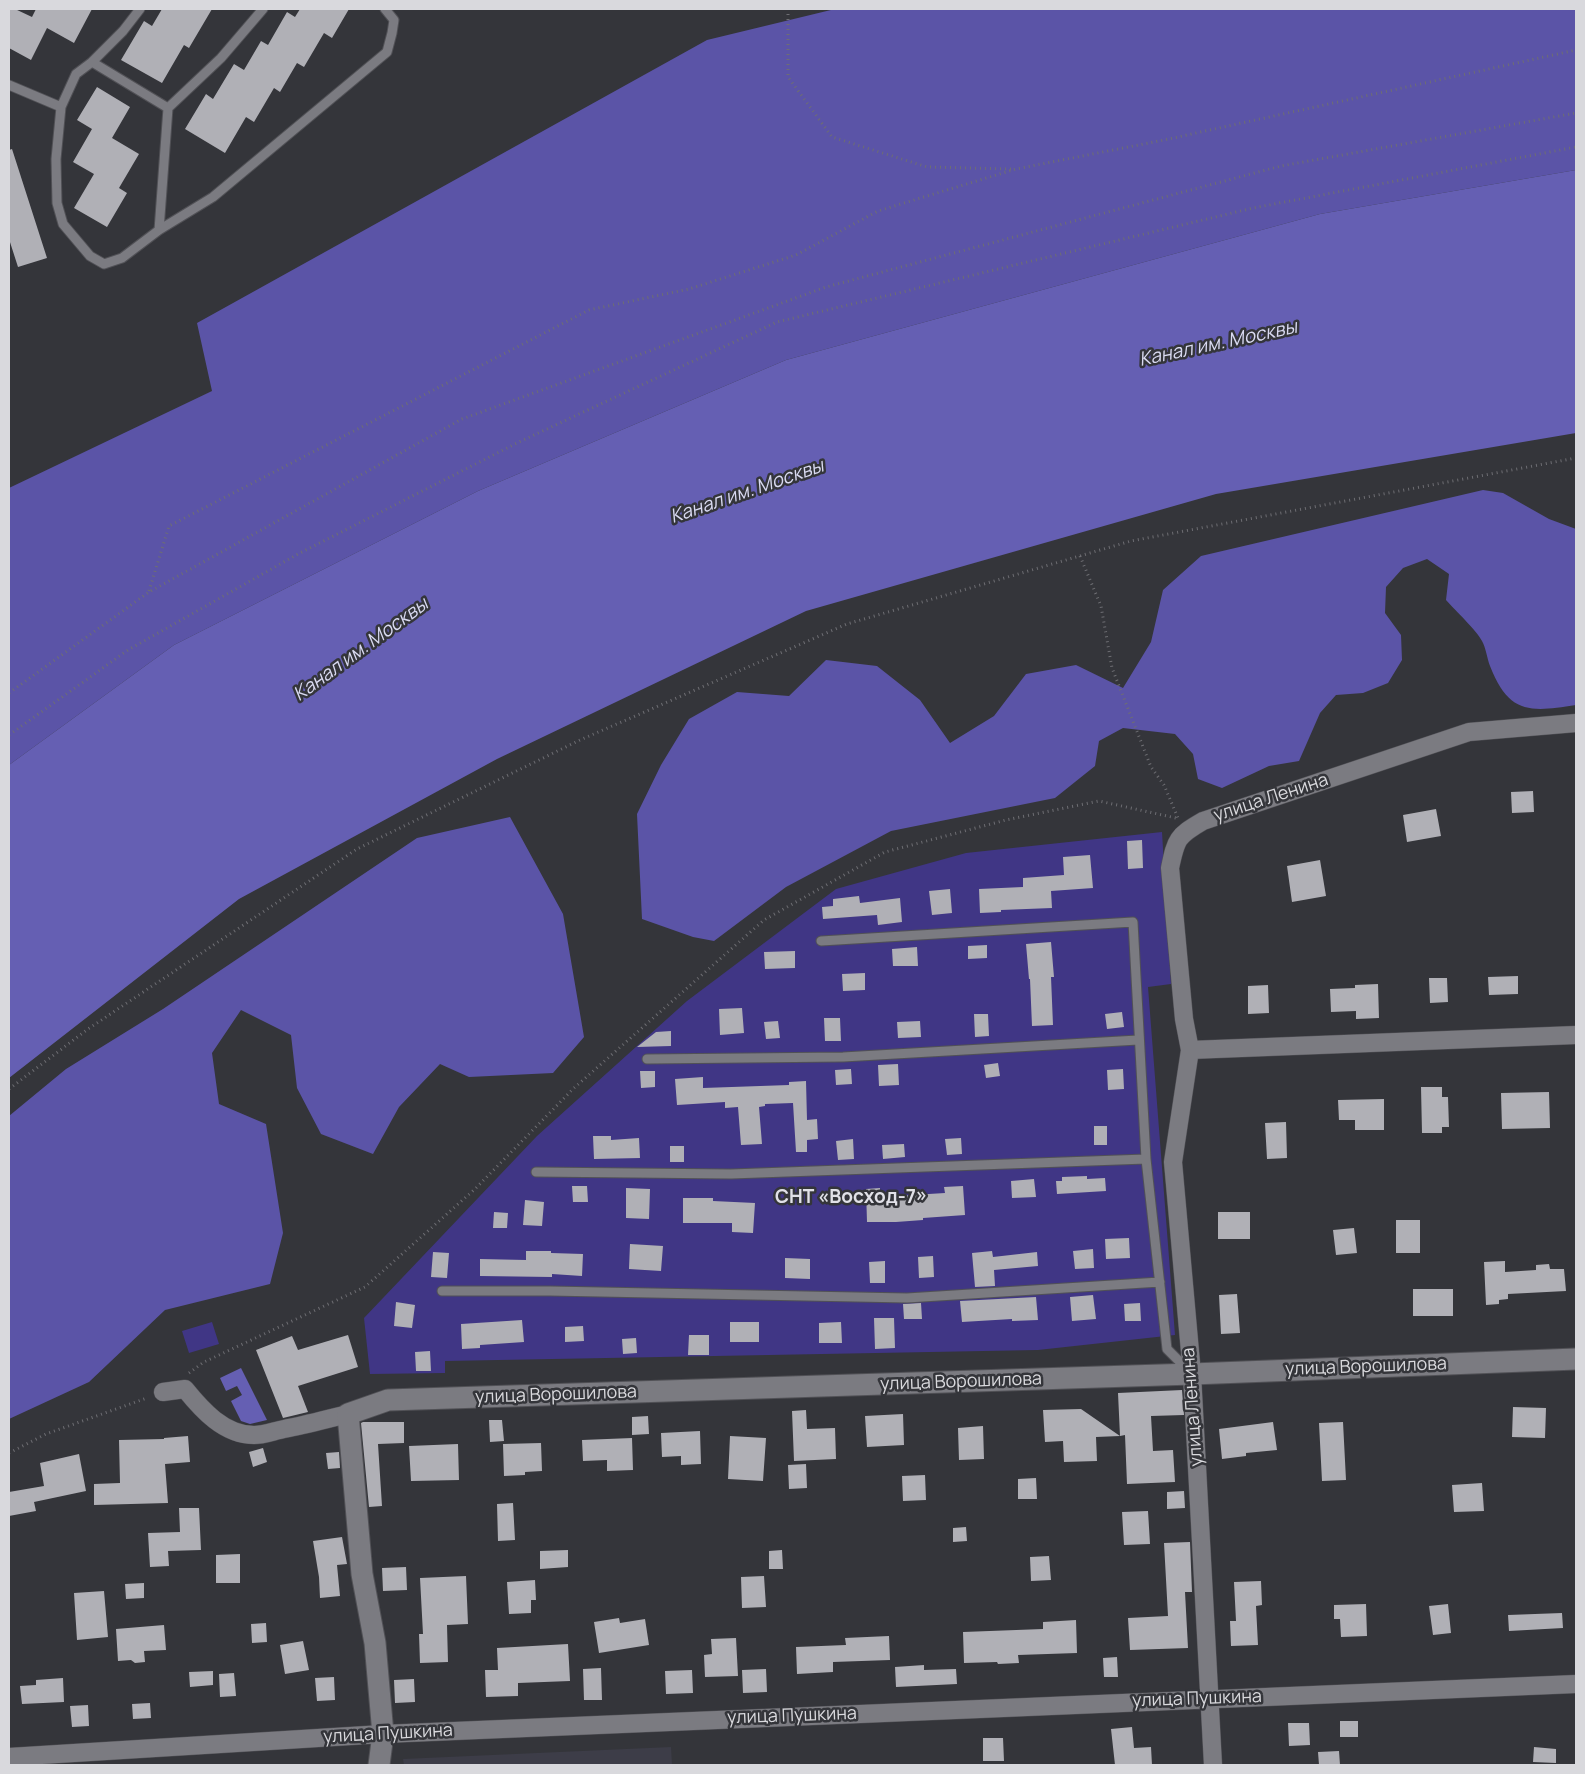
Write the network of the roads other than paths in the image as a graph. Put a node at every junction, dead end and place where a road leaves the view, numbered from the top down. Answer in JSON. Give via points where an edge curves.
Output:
{"nodes":[{"id":1,"x":140,"y":9,"type":"edge"},
{"id":2,"x":263,"y":9,"type":"edge"},
{"id":3,"x":385,"y":9,"type":"edge"},
{"id":4,"x":92,"y":62,"type":"junction"},
{"id":5,"x":9,"y":85,"type":"edge"},
{"id":6,"x":61,"y":107,"type":"junction"},
{"id":7,"x":168,"y":108,"type":"junction"},
{"id":8,"x":159,"y":230,"type":"junction"},
{"id":9,"x":1576,"y":723,"type":"edge"},
{"id":10,"x":821,"y":941,"type":"dead end"},
{"id":11,"x":1576,"y":1036,"type":"edge"},
{"id":12,"x":1138,"y":1040,"type":"junction"},
{"id":13,"x":1190,"y":1050,"type":"junction"},
{"id":14,"x":647,"y":1059,"type":"dead end"},
{"id":15,"x":1146,"y":1159,"type":"junction"},
{"id":16,"x":536,"y":1172,"type":"dead end"},
{"id":17,"x":1160,"y":1282,"type":"junction"},
{"id":18,"x":442,"y":1290,"type":"dead end"},
{"id":19,"x":1576,"y":1359,"type":"edge"},
{"id":20,"x":1192,"y":1374,"type":"junction"},
{"id":21,"x":163,"y":1392,"type":"road end"},
{"id":22,"x":348,"y":1414,"type":"junction"},
{"id":23,"x":1576,"y":1684,"type":"edge"},
{"id":24,"x":1209,"y":1699,"type":"junction"},
{"id":25,"x":383,"y":1734,"type":"junction"},
{"id":26,"x":9,"y":1757,"type":"edge"},
{"id":27,"x":379,"y":1765,"type":"edge"},
{"id":28,"x":1213,"y":1765,"type":"edge"}],
"edges":[{"from":1,"to":4,"type":"lane"},
{"from":2,"to":7,"type":"lane","via":[[221,58]]},
{"from":3,"to":8,"type":"lane","via":[[394,20],[387,52],[213,197]]},
{"from":4,"to":6,"type":"lane","via":[[76,74]]},
{"from":4,"to":7,"type":"lane"},
{"from":5,"to":6,"type":"lane"},
{"from":6,"to":8,"type":"lane","via":[[56,159],[58,203],[64,224],[90,256],[104,264],[122,258]]},
{"from":7,"to":8,"type":"lane"},
{"from":9,"to":13,"type":"street","name":"улица Ленина","via":[[1469,732],[1180,826],[1170,868],[1184,1019]]},
{"from":10,"to":12,"type":"lane","via":[[1132,922]]},
{"from":11,"to":13,"type":"street"},
{"from":12,"to":14,"type":"lane","via":[[843,1057]]},
{"from":12,"to":15,"type":"lane"},
{"from":13,"to":20,"type":"street","name":"улица Ленина","via":[[1173,1162]]},
{"from":15,"to":16,"type":"lane","via":[[732,1174]]},
{"from":15,"to":17,"type":"lane"},
{"from":17,"to":18,"type":"lane","via":[[907,1298]]},
{"from":17,"to":20,"type":"lane","via":[[1167,1349]]},
{"from":19,"to":20,"type":"street","name":"улица Ворошилова"},
{"from":20,"to":22,"type":"street","name":"улица Ворошилова","via":[[388,1400]]},
{"from":20,"to":24,"type":"street","name":"улица Ленина"},
{"from":21,"to":22,"type":"street","via":[[185,1389],[216,1421],[237,1432],[254,1435]]},
{"from":22,"to":25,"type":"street","via":[[362,1574],[375,1643]]},
{"from":23,"to":24,"type":"street","name":"улица Пушкина"},
{"from":24,"to":25,"type":"street","name":"улица Пушкина"},
{"from":24,"to":28,"type":"street","name":"улица Ленина"},
{"from":25,"to":26,"type":"street","name":"улица Пушкина"},
{"from":25,"to":27,"type":"street"}]}
